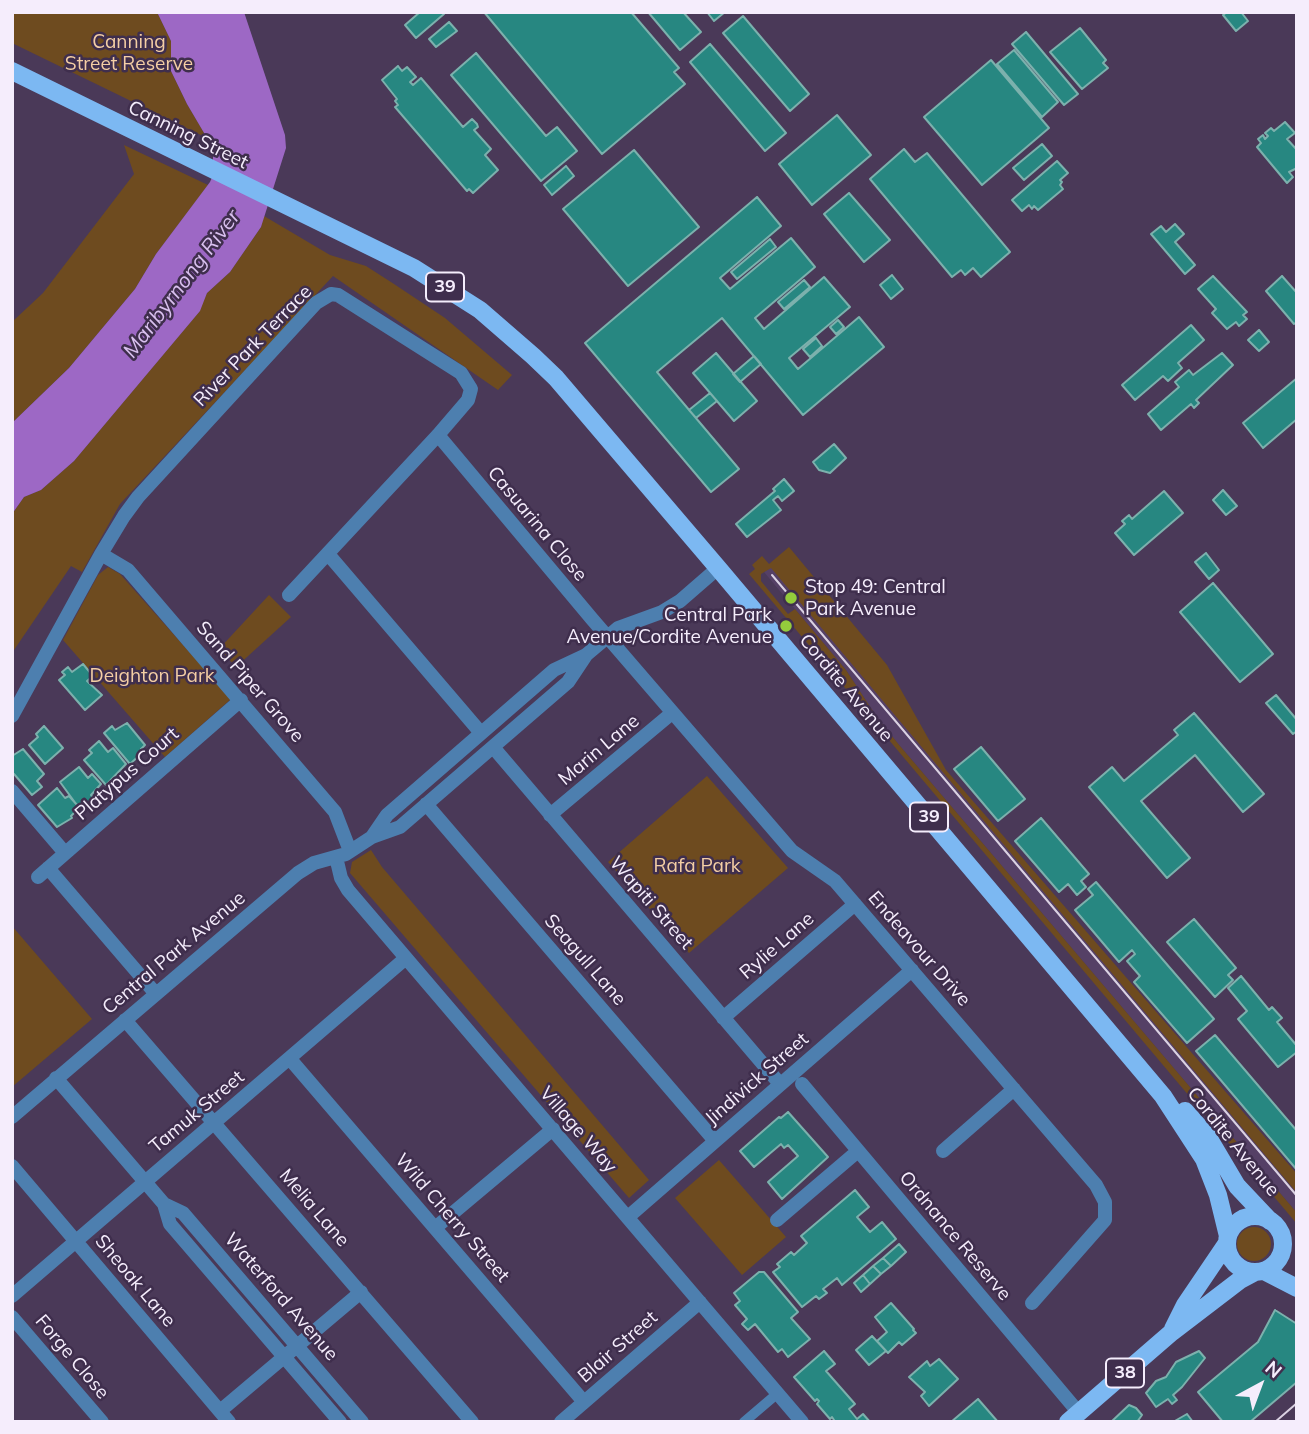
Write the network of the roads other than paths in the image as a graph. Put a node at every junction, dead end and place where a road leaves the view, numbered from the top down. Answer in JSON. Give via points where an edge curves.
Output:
{"nodes":[{"id":1,"x":12,"y":71,"type":"edge"},
{"id":2,"x":346,"y":234,"type":"joint"},
{"id":3,"x":438,"y":435,"type":"junction"},
{"id":4,"x":101,"y":554,"type":"junction"},
{"id":5,"x":328,"y":554,"type":"junction"},
{"id":6,"x":718,"y":568,"type":"junction"},
{"id":7,"x":289,"y":595,"type":"dead end"},
{"id":8,"x":607,"y":637,"type":"junction"},
{"id":9,"x":586,"y":655,"type":"junction"},
{"id":10,"x":241,"y":700,"type":"junction"},
{"id":11,"x":673,"y":713,"type":"junction"},
{"id":12,"x":12,"y":716,"type":"edge"},
{"id":13,"x":481,"y":733,"type":"junction"},
{"id":14,"x":492,"y":747,"type":"junction"},
{"id":15,"x":12,"y":791,"type":"edge"},
{"id":16,"x":426,"y":804,"type":"junction"},
{"id":17,"x":550,"y":815,"type":"junction"},
{"id":18,"x":372,"y":837,"type":"junction"},
{"id":19,"x":65,"y":853,"type":"junction"},
{"id":20,"x":343,"y":854,"type":"junction"},
{"id":21,"x":855,"y":904,"type":"junction"},
{"id":22,"x":406,"y":958,"type":"junction"},
{"id":23,"x":912,"y":970,"type":"junction"},
{"id":24,"x":156,"y":994,"type":"junction"},
{"id":25,"x":723,"y":1018,"type":"junction"},
{"id":26,"x":125,"y":1020,"type":"junction"},
{"id":27,"x":290,"y":1059,"type":"junction"},
{"id":28,"x":1134,"y":1059,"type":"junction"},
{"id":29,"x":56,"y":1079,"type":"junction"},
{"id":30,"x":780,"y":1084,"type":"junction"},
{"id":31,"x":802,"y":1084,"type":"dead end"},
{"id":32,"x":1014,"y":1089,"type":"junction"},
{"id":33,"x":12,"y":1116,"type":"edge"},
{"id":34,"x":215,"y":1122,"type":"junction"},
{"id":35,"x":553,"y":1129,"type":"junction"},
{"id":36,"x":715,"y":1140,"type":"junction"},
{"id":37,"x":858,"y":1150,"type":"junction"},
{"id":38,"x":943,"y":1151,"type":"dead end"},
{"id":39,"x":12,"y":1166,"type":"edge"},
{"id":40,"x":145,"y":1181,"type":"junction"},
{"id":41,"x":164,"y":1204,"type":"junction"},
{"id":42,"x":628,"y":1217,"type":"junction"},
{"id":43,"x":777,"y":1220,"type":"dead end"},
{"id":44,"x":1273,"y":1223,"type":"junction"},
{"id":45,"x":435,"y":1228,"type":"junction"},
{"id":46,"x":1227,"y":1239,"type":"junction"},
{"id":47,"x":76,"y":1241,"type":"junction"},
{"id":48,"x":1297,"y":1247,"type":"edge"},
{"id":49,"x":1259,"y":1272,"type":"junction"},
{"id":50,"x":1297,"y":1288,"type":"edge"},
{"id":51,"x":361,"y":1292,"type":"junction"},
{"id":52,"x":12,"y":1296,"type":"edge"},
{"id":53,"x":700,"y":1302,"type":"junction"},
{"id":54,"x":1032,"y":1303,"type":"dead end"},
{"id":55,"x":12,"y":1317,"type":"edge"},
{"id":56,"x":1172,"y":1332,"type":"junction"},
{"id":57,"x":297,"y":1346,"type":"junction"},
{"id":58,"x":284,"y":1357,"type":"junction"},
{"id":59,"x":778,"y":1393,"type":"junction"},
{"id":60,"x":584,"y":1402,"type":"junction"},
{"id":61,"x":225,"y":1417,"type":"edge"},
{"id":62,"x":1073,"y":1417,"type":"edge"},
{"id":63,"x":102,"y":1422,"type":"edge"},
{"id":64,"x":340,"y":1422,"type":"edge"},
{"id":65,"x":362,"y":1422,"type":"edge"},
{"id":66,"x":472,"y":1422,"type":"edge"},
{"id":67,"x":561,"y":1422,"type":"edge"},
{"id":68,"x":744,"y":1422,"type":"edge"},
{"id":69,"x":802,"y":1422,"type":"edge"}],
"edges":[{"from":1,"to":2,"type":"main road","name":"Canning Street","number":"39"},
{"from":2,"to":6,"type":"main road","name":"Cordite Avenue","number":"39","via":[[453,292],[523,347],[556,378]]},
{"from":3,"to":4,"type":"street","name":"River Park Terrace","via":[[468,400],[471,389],[465,377],[342,296],[331,294],[316,303],[138,497]]},
{"from":3,"to":5,"type":"street","name":"River Park Terrace"},
{"from":3,"to":8,"type":"street","name":"Casuarina Close"},
{"from":4,"to":10,"type":"street","name":"Sand Piper Grove","via":[[128,570]]},
{"from":4,"to":12,"type":"street","name":"River Park Terrace"},
{"from":5,"to":7,"type":"street","name":"River Park Terrace"},
{"from":5,"to":13,"type":"street"},
{"from":6,"to":8,"type":"street","name":"Central Park Avenue","via":[[680,601]]},
{"from":6,"to":28,"type":"main road","name":"Cordite Avenue","number":"39"},
{"from":8,"to":9,"type":"street","name":"Central Park Avenue"},
{"from":8,"to":11,"type":"street","name":"Endeavour Drive"},
{"from":9,"to":13,"type":"street","name":"Central Park Avenue","via":[[554,670]]},
{"from":9,"to":14,"type":"street","name":"Central Park Avenue","via":[[568,682]]},
{"from":10,"to":19,"type":"street","name":"Platypus Court"},
{"from":10,"to":20,"type":"street","name":"Sand Piper Grove","via":[[335,812]]},
{"from":11,"to":17,"type":"street","name":"Marin Lane"},
{"from":11,"to":21,"type":"street","name":"Endeavour Drive","via":[[792,851],[835,881]]},
{"from":13,"to":18,"type":"street","name":"Central Park Avenue","via":[[387,815]]},
{"from":14,"to":16,"type":"street","name":"Central Park Avenue"},
{"from":14,"to":17,"type":"street","name":"Wapiti Street"},
{"from":15,"to":19,"type":"street"},
{"from":16,"to":18,"type":"street","name":"Central Park Avenue","via":[[400,827]]},
{"from":16,"to":36,"type":"street","name":"Seagull Lane"},
{"from":17,"to":25,"type":"street","name":"Wapiti Street"},
{"from":18,"to":20,"type":"street","name":"Central Park Avenue"},
{"from":19,"to":24,"type":"street","name":"Platypus Court","via":[[43,872]]},
{"from":20,"to":22,"type":"street","name":"Village Way","via":[[341,878],[348,890]]},
{"from":20,"to":24,"type":"street","name":"Central Park Avenue","via":[[298,873]]},
{"from":21,"to":23,"type":"street","name":"Endeavour Drive"},
{"from":21,"to":25,"type":"street","name":"Rylie Lane"},
{"from":22,"to":27,"type":"street","name":"Tamuk Street"},
{"from":22,"to":35,"type":"street","name":"Village Way"},
{"from":23,"to":30,"type":"street","name":"Jindivick Street"},
{"from":23,"to":32,"type":"street","name":"Endeavour Drive"},
{"from":24,"to":26,"type":"street","name":"Central Park Avenue"},
{"from":25,"to":30,"type":"street","name":"Wapiti Street"},
{"from":26,"to":29,"type":"street","name":"Central Park Avenue"},
{"from":26,"to":34,"type":"street","name":"Melia Lane"},
{"from":27,"to":34,"type":"street","name":"Tamuk Street"},
{"from":27,"to":45,"type":"street","name":"Wild Cherry Street"},
{"from":28,"to":44,"type":"main road","name":"Cordite Avenue","number":"39","via":[[1197,1125],[1237,1186]]},
{"from":28,"to":46,"type":"main road","name":"Cordite Avenue","number":"39","via":[[1203,1159],[1218,1195]]},
{"from":29,"to":33,"type":"street","name":"Central Park Avenue"},
{"from":29,"to":40,"type":"street","name":"Waterford Avenue"},
{"from":30,"to":36,"type":"street","name":"Jindivick Street"},
{"from":31,"to":37,"type":"street","name":"Ordnance Reserve"},
{"from":32,"to":38,"type":"street"},
{"from":32,"to":54,"type":"street","name":"Endeavour Drive","via":[[1096,1185],[1105,1202],[1105,1220]]},
{"from":34,"to":40,"type":"street","name":"Tamuk Street"},
{"from":34,"to":51,"type":"street","name":"Melia Lane"},
{"from":35,"to":42,"type":"street","name":"Village Way"},
{"from":35,"to":45,"type":"street"},
{"from":36,"to":42,"type":"street","name":"Jindivick Street"},
{"from":37,"to":43,"type":"street"},
{"from":37,"to":62,"type":"street","name":"Ordnance Reserve"},
{"from":39,"to":47,"type":"street","name":"Sheoak Lane"},
{"from":40,"to":41,"type":"street","name":"Waterford Avenue"},
{"from":40,"to":47,"type":"street","name":"Tamuk Street"},
{"from":41,"to":57,"type":"street","name":"Waterford Avenue","via":[[183,1213]]},
{"from":41,"to":58,"type":"street","name":"Waterford Avenue","via":[[170,1224]]},
{"from":42,"to":53,"type":"street","name":"Village Way"},
{"from":44,"to":46,"type":"main road","number":"38","via":[[1257,1216],[1242,1219]]},
{"from":44,"to":48,"type":"main road","name":"Cordite Avenue"},
{"from":44,"to":49,"type":"main road","via":[[1282,1237],[1282,1250],[1276,1262]]},
{"from":45,"to":60,"type":"street","name":"Wild Cherry Street"},
{"from":46,"to":49,"type":"main road","via":[[1234,1264]]},
{"from":46,"to":56,"type":"main road","number":"38"},
{"from":47,"to":52,"type":"street","name":"Tamuk Street"},
{"from":47,"to":61,"type":"street","name":"Sheoak Lane"},
{"from":49,"to":50,"type":"main road"},
{"from":49,"to":56,"type":"main road","number":"38","via":[[1240,1280]]},
{"from":51,"to":57,"type":"street"},
{"from":51,"to":66,"type":"street","name":"Melia Lane"},
{"from":53,"to":59,"type":"street","name":"Village Way"},
{"from":53,"to":60,"type":"street","name":"Blair Street"},
{"from":55,"to":63,"type":"street","name":"Forge Close"},
{"from":56,"to":62,"type":"main road","number":"38"},
{"from":57,"to":58,"type":"street"},
{"from":57,"to":65,"type":"street","name":"Waterford Avenue"},
{"from":58,"to":61,"type":"street"},
{"from":58,"to":64,"type":"street","name":"Waterford Avenue"},
{"from":59,"to":68,"type":"street"},
{"from":59,"to":69,"type":"street","name":"Village Way"},
{"from":60,"to":67,"type":"street","name":"Blair Street"}]}
